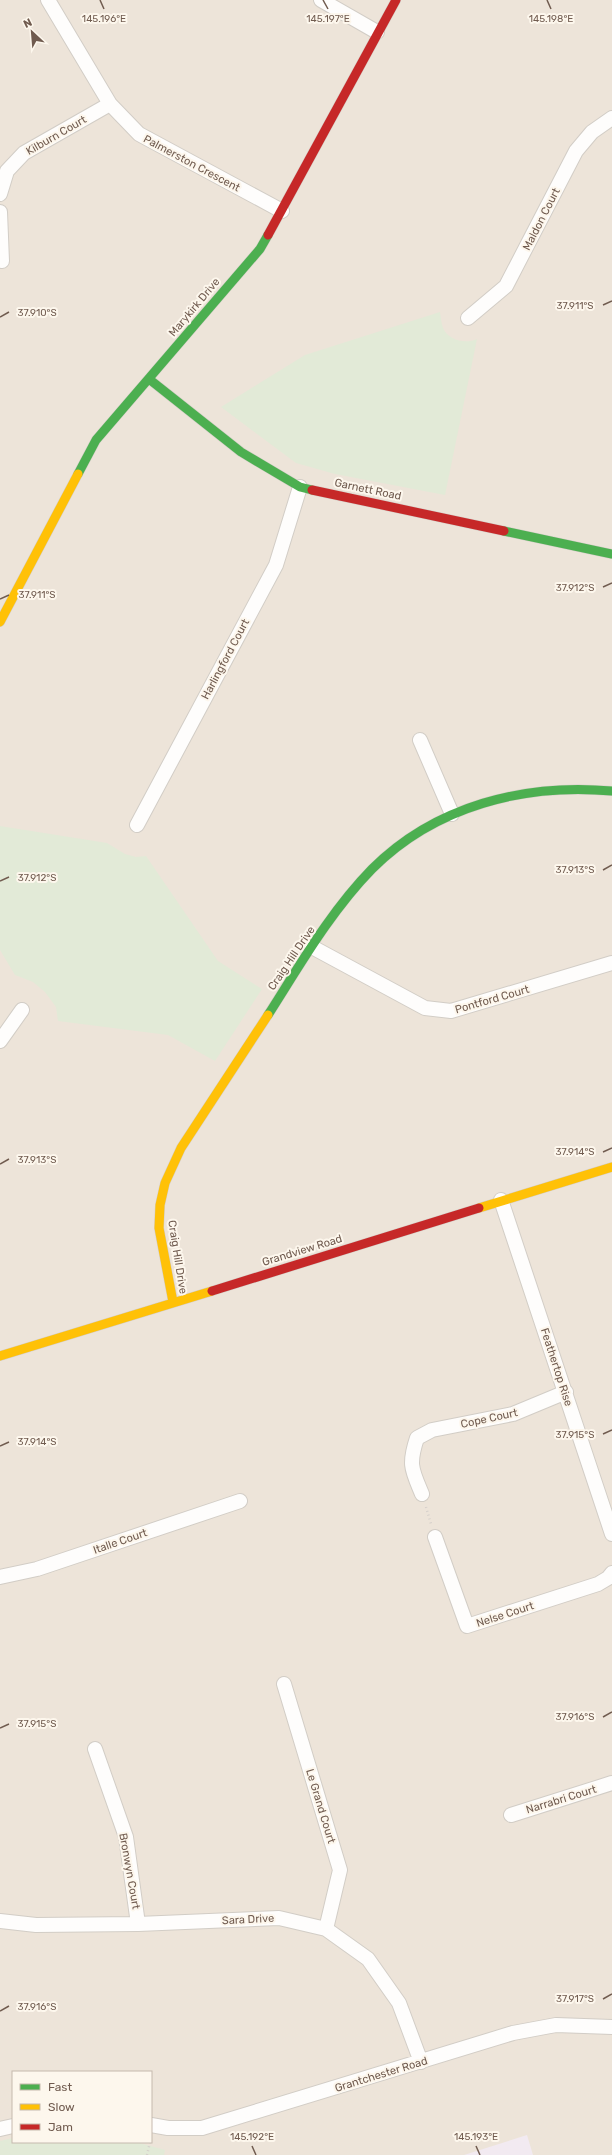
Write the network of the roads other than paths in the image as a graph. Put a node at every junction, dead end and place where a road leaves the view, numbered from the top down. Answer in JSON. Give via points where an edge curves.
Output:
{"nodes":[{"id":1,"x":48,"y":0,"type":"edge"},
{"id":2,"x":321,"y":0,"type":"edge"},
{"id":3,"x":396,"y":0,"type":"edge"},
{"id":4,"x":377,"y":32,"type":"junction"},
{"id":5,"x":110,"y":104,"type":"junction"},
{"id":6,"x":612,"y":118,"type":"edge"},
{"id":7,"x":0,"y":194,"type":"edge"},
{"id":8,"x":0,"y":212,"type":"edge"},
{"id":9,"x":282,"y":212,"type":"junction"},
{"id":10,"x":2,"y":261,"type":"dead end"},
{"id":11,"x":468,"y":318,"type":"dead end"},
{"id":12,"x":149,"y":378,"type":"junction"},
{"id":13,"x":300,"y":487,"type":"junction"},
{"id":14,"x":612,"y":554,"type":"edge"},
{"id":15,"x":0,"y":622,"type":"edge"},
{"id":16,"x":420,"y":740,"type":"dead end"},
{"id":17,"x":612,"y":791,"type":"edge"},
{"id":18,"x":452,"y":814,"type":"junction"},
{"id":19,"x":136,"y":825,"type":"dead end"},
{"id":20,"x":312,"y":947,"type":"junction"},
{"id":21,"x":612,"y":963,"type":"edge"},
{"id":22,"x":22,"y":1010,"type":"dead end"},
{"id":23,"x":0,"y":1041,"type":"edge"},
{"id":24,"x":612,"y":1167,"type":"edge"},
{"id":25,"x":501,"y":1200,"type":"junction"},
{"id":26,"x":174,"y":1302,"type":"junction"},
{"id":27,"x":0,"y":1356,"type":"edge"},
{"id":28,"x":566,"y":1392,"type":"junction"},
{"id":29,"x":422,"y":1494,"type":"road end"},
{"id":30,"x":240,"y":1501,"type":"dead end"},
{"id":31,"x":612,"y":1534,"type":"edge"},
{"id":32,"x":435,"y":1537,"type":"road end"},
{"id":33,"x":610,"y":1575,"type":"edge"},
{"id":34,"x":0,"y":1577,"type":"edge"},
{"id":35,"x":284,"y":1684,"type":"dead end"},
{"id":36,"x":95,"y":1749,"type":"dead end"},
{"id":37,"x":612,"y":1783,"type":"edge"},
{"id":38,"x":511,"y":1814,"type":"dead end"},
{"id":39,"x":0,"y":1921,"type":"edge"},
{"id":40,"x":138,"y":1924,"type":"junction"},
{"id":41,"x":326,"y":1929,"type":"junction"},
{"id":42,"x":612,"y":2027,"type":"edge"},
{"id":43,"x":422,"y":2062,"type":"junction"},
{"id":44,"x":152,"y":2125,"type":"edge"},
{"id":45,"x":12,"y":2126,"type":"edge"},
{"id":46,"x":0,"y":2129,"type":"edge"}],
"edges":[{"from":1,"to":5,"type":"street","name":"Palmerston Crescent"},
{"from":2,"to":4,"type":"street"},
{"from":3,"to":4,"type":"street","name":"Marykirk Drive"},
{"from":4,"to":9,"type":"street","name":"Marykirk Drive"},
{"from":5,"to":7,"type":"street","name":"Kilburn Court","via":[[24,153],[7,171]]},
{"from":5,"to":9,"type":"street","name":"Palmerston Crescent","via":[[139,134]]},
{"from":6,"to":11,"type":"street","name":"Maldon Court","via":[[592,132],[576,151],[506,286]]},
{"from":8,"to":10,"type":"street"},
{"from":9,"to":12,"type":"street","name":"Marykirk Drive","via":[[260,248]]},
{"from":12,"to":13,"type":"street","name":"Garnett Road","via":[[242,452]]},
{"from":12,"to":15,"type":"street","name":"Marykirk Drive","via":[[96,440]]},
{"from":13,"to":14,"type":"street","name":"Garnett Road"},
{"from":13,"to":19,"type":"street","name":"Harlingford Court","via":[[276,565]]},
{"from":16,"to":18,"type":"street"},
{"from":17,"to":18,"type":"street","name":"Craig Hill Drive","via":[[594,788],[519,794]]},
{"from":18,"to":20,"type":"street","name":"Craig Hill Drive","via":[[387,855],[352,892]]},
{"from":20,"to":21,"type":"street","name":"Pontford Court","via":[[425,1008],[450,1011]]},
{"from":20,"to":26,"type":"street","name":"Craig Hill Drive","via":[[181,1148],[166,1177],[159,1207],[161,1234]]},
{"from":22,"to":23,"type":"street"},
{"from":24,"to":25,"type":"street","name":"Grandview Road"},
{"from":25,"to":26,"type":"street","name":"Grandview Road"},
{"from":25,"to":28,"type":"street","name":"Feathertop Rise"},
{"from":26,"to":27,"type":"street","name":"Grandview Road"},
{"from":28,"to":29,"type":"street","name":"Cope Court","via":[[513,1414],[432,1430],[417,1438],[412,1452],[411,1468]]},
{"from":28,"to":31,"type":"street","name":"Feathertop Rise"},
{"from":30,"to":34,"type":"street","name":"Italle Court","via":[[37,1569]]},
{"from":32,"to":33,"type":"street","name":"Nelse Court","via":[[467,1626],[598,1584]]},
{"from":35,"to":41,"type":"street","name":"Le Grand Court","via":[[340,1870]]},
{"from":36,"to":40,"type":"street","name":"Bronwyn Court","via":[[126,1837]]},
{"from":37,"to":38,"type":"street","name":"Narrabri Court"},
{"from":39,"to":40,"type":"street","name":"Sara Drive","via":[[36,1925]]},
{"from":40,"to":41,"type":"street","name":"Sara Drive","via":[[279,1918]]},
{"from":41,"to":43,"type":"street","name":"Sara Drive","via":[[368,1959],[399,2003]]},
{"from":42,"to":43,"type":"street","name":"Grantchester Road","via":[[556,2025],[514,2033]]},
{"from":43,"to":44,"type":"street","name":"Grantchester Road","via":[[202,2128]]},
{"from":45,"to":46,"type":"street"}]}
